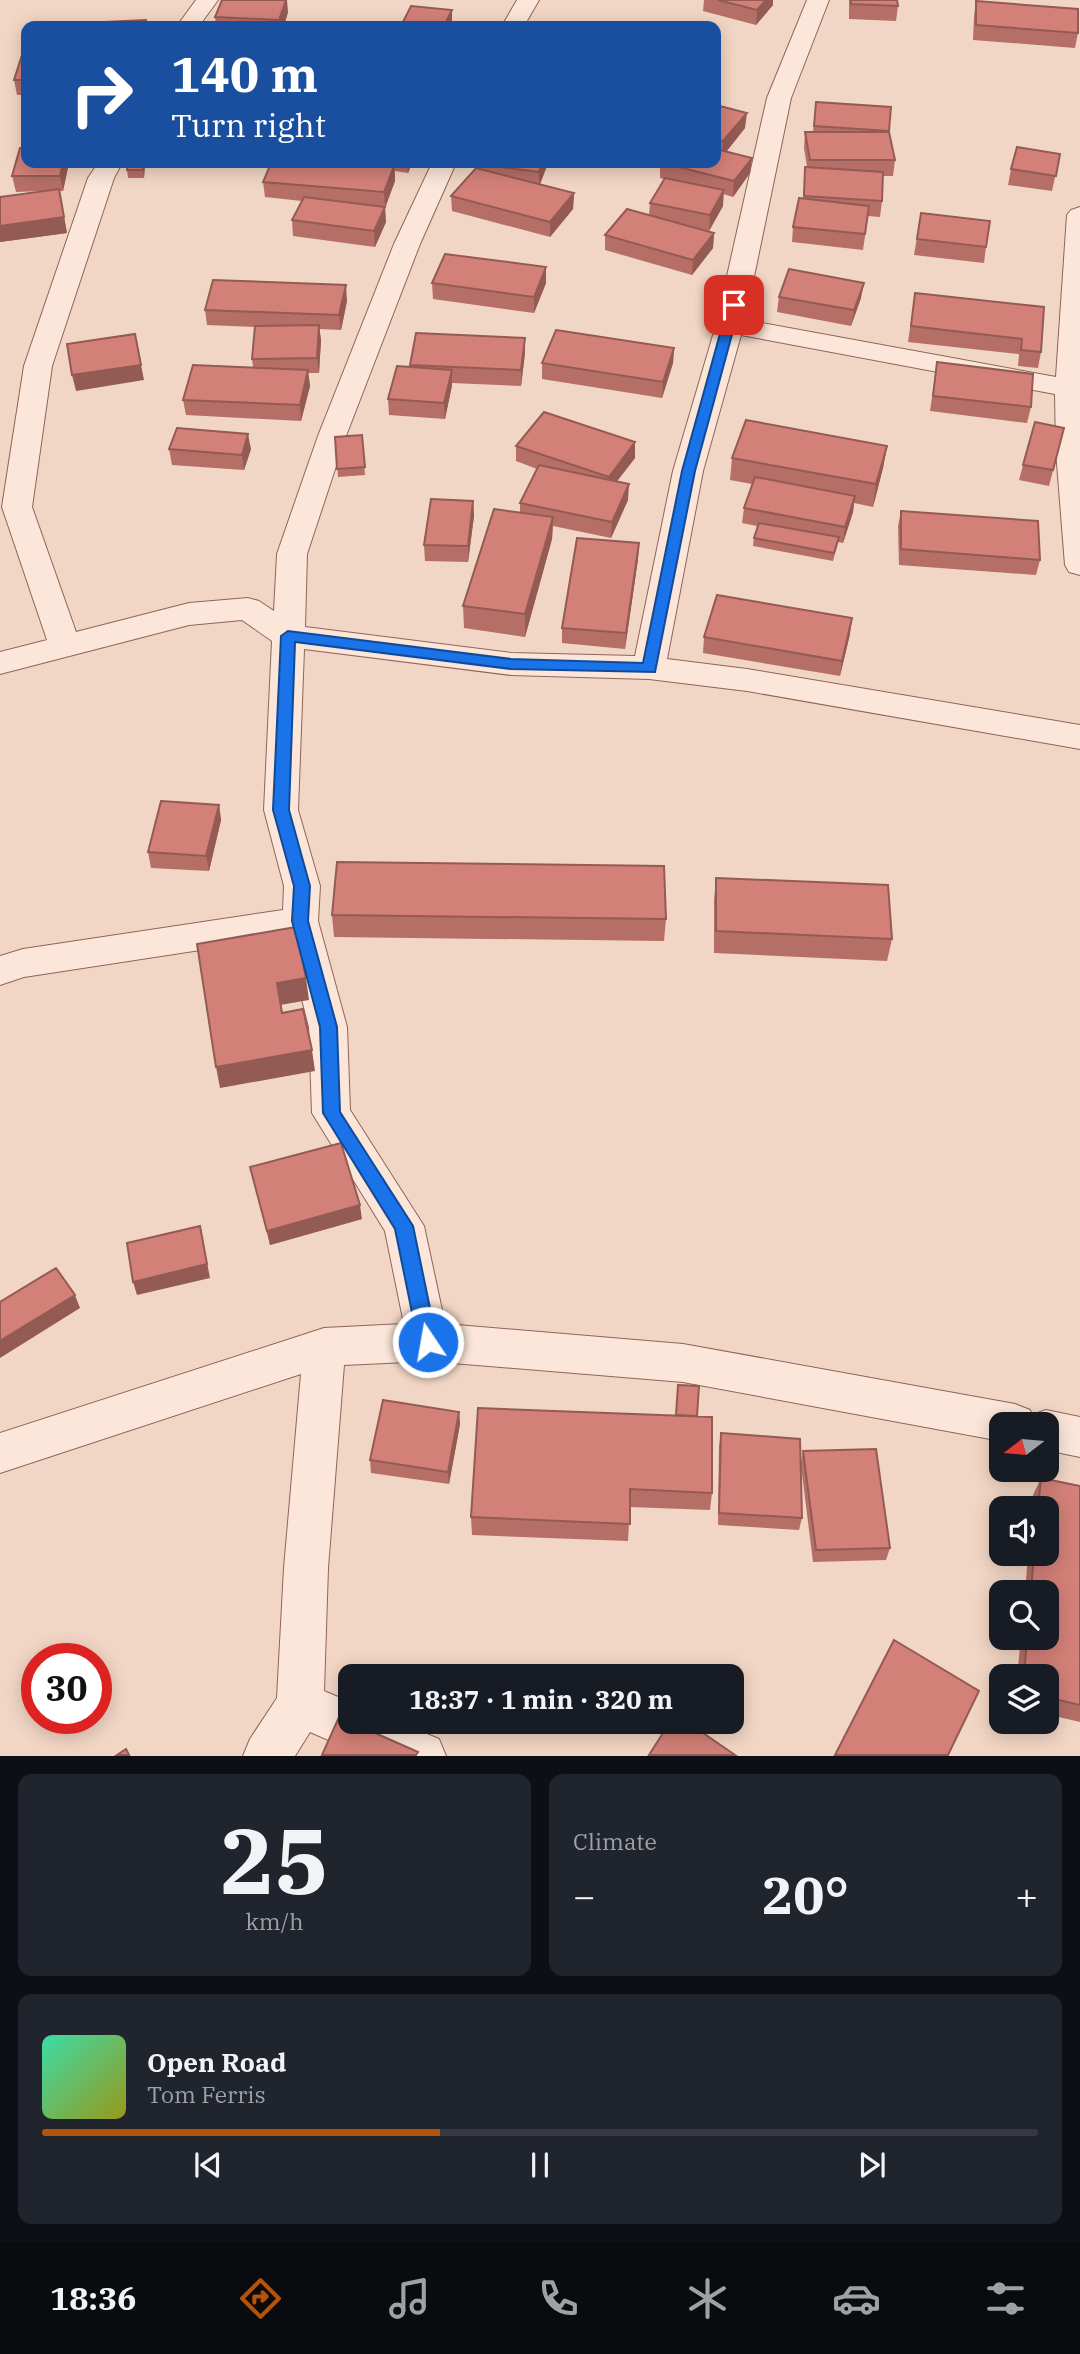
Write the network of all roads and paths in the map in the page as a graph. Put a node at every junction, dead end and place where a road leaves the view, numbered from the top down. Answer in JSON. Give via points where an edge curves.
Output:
{"nodes":[{"id":1,"x":208,"y":0,"type":"edge"},
{"id":2,"x":528,"y":0,"type":"edge"},
{"id":3,"x":818,"y":0,"type":"edge"},
{"id":4,"x":192,"y":21,"type":"edge"},
{"id":5,"x":516,"y":21,"type":"edge"},
{"id":6,"x":107,"y":168,"type":"edge"},
{"id":7,"x":442,"y":168,"type":"edge"},
{"id":8,"x":1080,"y":215,"type":"edge"},
{"id":9,"x":730,"y":325,"type":"junction"},
{"id":10,"x":1069,"y":388,"type":"junction"},
{"id":11,"x":1080,"y":565,"type":"edge"},
{"id":12,"x":288,"y":636,"type":"junction"},
{"id":13,"x":65,"y":645,"type":"junction"},
{"id":14,"x":0,"y":663,"type":"edge"},
{"id":15,"x":649,"y":668,"type":"junction"},
{"id":16,"x":1080,"y":737,"type":"edge"},
{"id":17,"x":300,"y":921,"type":"junction"},
{"id":18,"x":0,"y":971,"type":"edge"},
{"id":19,"x":428,"y":1342,"type":"junction"},
{"id":20,"x":324,"y":1347,"type":"junction"},
{"id":21,"x":989,"y":1419,"type":"edge"},
{"id":22,"x":1059,"y":1433,"type":"edge"},
{"id":23,"x":1080,"y":1437,"type":"edge"},
{"id":24,"x":0,"y":1453,"type":"edge"},
{"id":25,"x":300,"y":1704,"type":"junction"},
{"id":26,"x":267,"y":1755,"type":"edge"},
{"id":27,"x":422,"y":1755,"type":"edge"}],
"edges":[{"from":1,"to":4,"type":"street"},
{"from":2,"to":5,"type":"street"},
{"from":3,"to":9,"type":"street","via":[[779,98]]},
{"from":6,"to":13,"type":"street","via":[[38,366],[17,507]]},
{"from":7,"to":12,"type":"street","via":[[337,423],[292,554]]},
{"from":8,"to":10,"type":"street"},
{"from":9,"to":10,"type":"street"},
{"from":9,"to":15,"type":"street","via":[[688,471]]},
{"from":10,"to":11,"type":"street"},
{"from":12,"to":13,"type":"street","via":[[248,609],[189,614]]},
{"from":12,"to":15,"type":"street","via":[[511,664]]},
{"from":12,"to":17,"type":"street","via":[[281,810],[302,886]]},
{"from":13,"to":14,"type":"street"},
{"from":15,"to":16,"type":"street","via":[[747,680]]},
{"from":17,"to":18,"type":"street","via":[[23,963]]},
{"from":17,"to":19,"type":"street","via":[[328,1027],[331,1113],[404,1226]]},
{"from":19,"to":20,"type":"street"},
{"from":19,"to":21,"type":"street","via":[[683,1363]]},
{"from":20,"to":24,"type":"street"},
{"from":20,"to":25,"type":"street"},
{"from":22,"to":23,"type":"street"},
{"from":25,"to":26,"type":"street"},
{"from":25,"to":27,"type":"street"}]}
